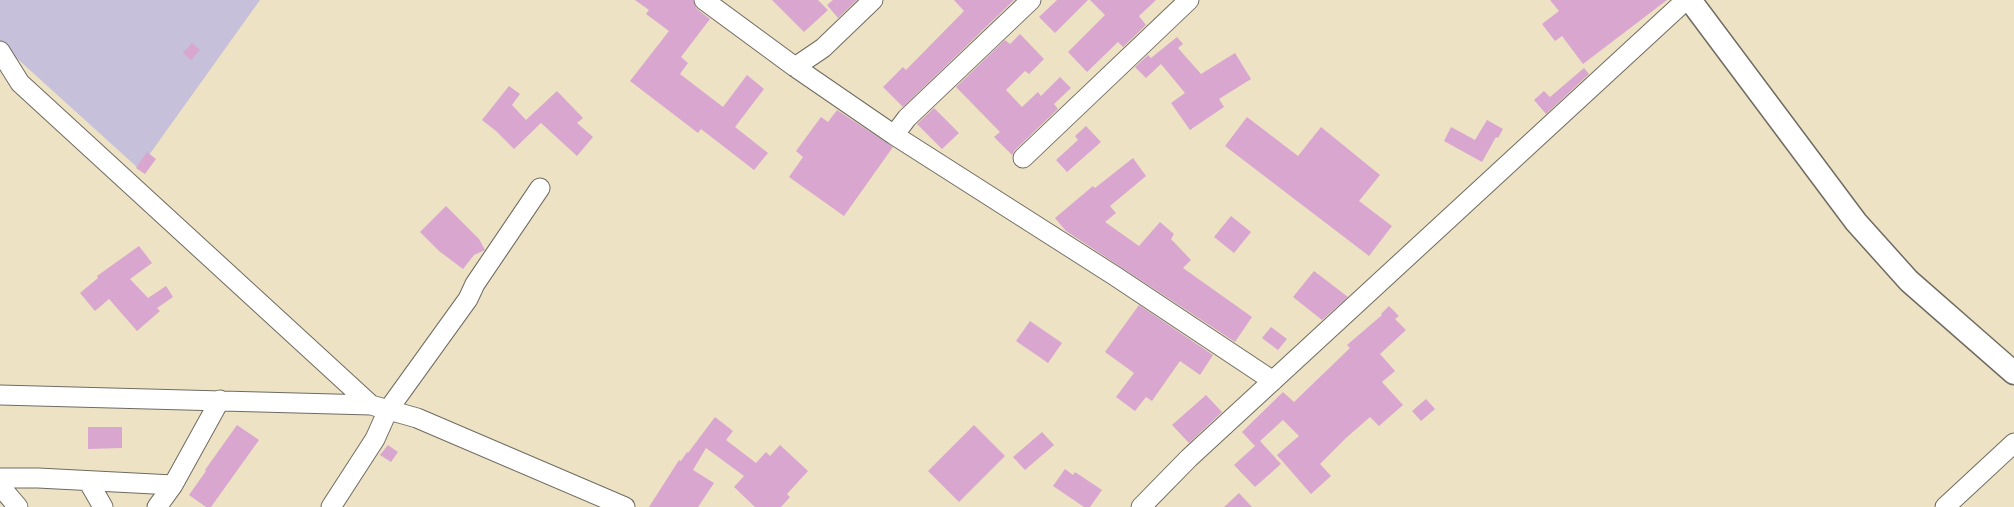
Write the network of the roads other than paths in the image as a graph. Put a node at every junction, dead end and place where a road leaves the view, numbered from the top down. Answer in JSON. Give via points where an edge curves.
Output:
{"nodes":[{"id":1,"x":704,"y":0,"type":"edge"},
{"id":2,"x":873,"y":0,"type":"edge"},
{"id":3,"x":1031,"y":0,"type":"edge"},
{"id":4,"x":1189,"y":0,"type":"edge"},
{"id":5,"x":1686,"y":0,"type":"edge"},
{"id":6,"x":1690,"y":0,"type":"edge"},
{"id":7,"x":0,"y":51,"type":"edge"},
{"id":8,"x":796,"y":67,"type":"junction"},
{"id":9,"x":894,"y":135,"type":"junction"},
{"id":10,"x":1023,"y":158,"type":"dead end"},
{"id":11,"x":540,"y":188,"type":"dead end"},
{"id":12,"x":2014,"y":373,"type":"edge"},
{"id":13,"x":1273,"y":381,"type":"junction"},
{"id":14,"x":0,"y":395,"type":"edge"},
{"id":15,"x":220,"y":400,"type":"junction"},
{"id":16,"x":379,"y":407,"type":"junction"},
{"id":17,"x":2014,"y":443,"type":"edge"},
{"id":18,"x":0,"y":478,"type":"edge"},
{"id":19,"x":88,"y":481,"type":"junction"},
{"id":20,"x":0,"y":486,"type":"edge"},
{"id":21,"x":173,"y":486,"type":"junction"},
{"id":22,"x":18,"y":507,"type":"edge"},
{"id":23,"x":102,"y":507,"type":"edge"},
{"id":24,"x":157,"y":507,"type":"edge"},
{"id":25,"x":331,"y":507,"type":"edge"},
{"id":26,"x":625,"y":507,"type":"edge"},
{"id":27,"x":1141,"y":507,"type":"edge"},
{"id":28,"x":1945,"y":507,"type":"edge"}],
"edges":[{"from":1,"to":8,"type":"street"},
{"from":2,"to":8,"type":"street","via":[[822,48]]},
{"from":3,"to":9,"type":"street","via":[[906,118]]},
{"from":4,"to":10,"type":"street"},
{"from":5,"to":13,"type":"street"},
{"from":6,"to":12,"type":"main road","via":[[1868,235],[1909,280]]},
{"from":7,"to":16,"type":"street","via":[[20,83]]},
{"from":8,"to":9,"type":"street"},
{"from":9,"to":13,"type":"street"},
{"from":11,"to":16,"type":"street","via":[[468,299]]},
{"from":13,"to":27,"type":"street"},
{"from":14,"to":15,"type":"street"},
{"from":15,"to":16,"type":"street"},
{"from":15,"to":21,"type":"street"},
{"from":16,"to":25,"type":"street","via":[[375,439]]},
{"from":16,"to":26,"type":"street","via":[[417,418]]},
{"from":17,"to":28,"type":"street"},
{"from":18,"to":19,"type":"street"},
{"from":19,"to":21,"type":"street"},
{"from":19,"to":23,"type":"street"},
{"from":20,"to":22,"type":"street"},
{"from":21,"to":24,"type":"street"}]}
